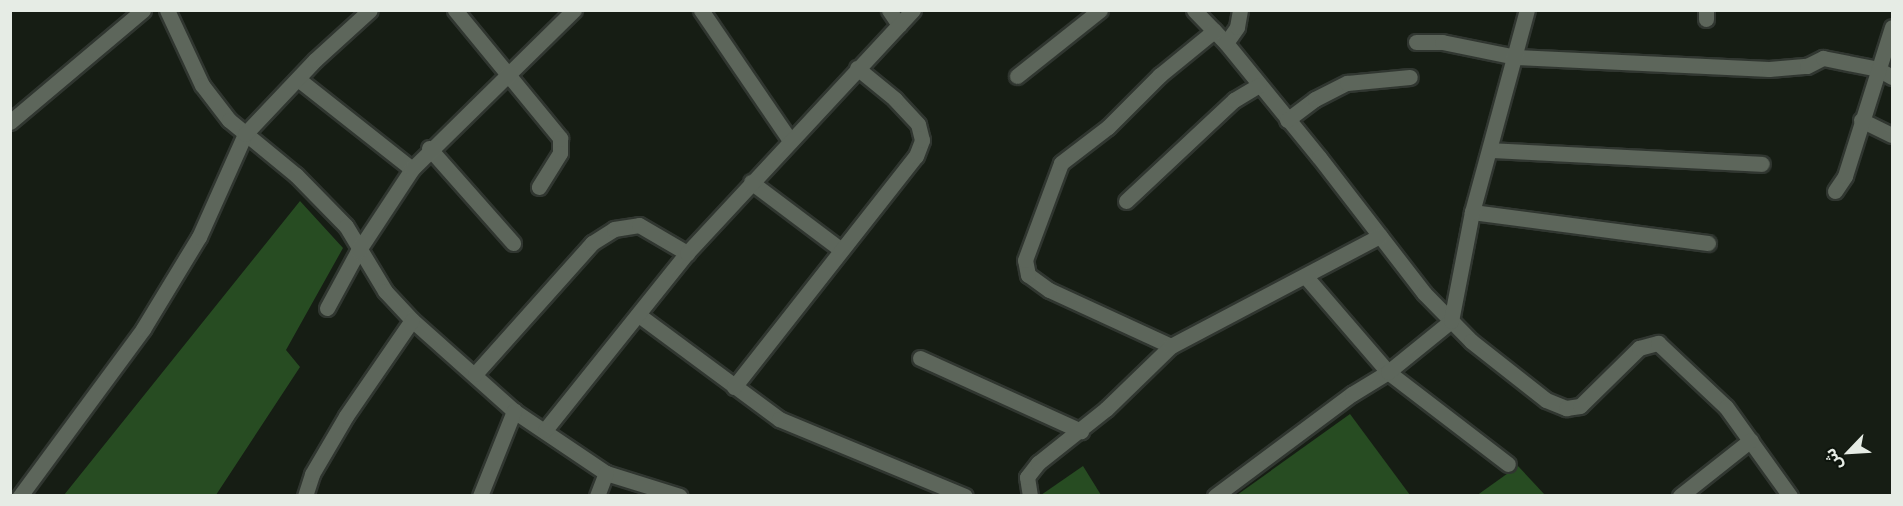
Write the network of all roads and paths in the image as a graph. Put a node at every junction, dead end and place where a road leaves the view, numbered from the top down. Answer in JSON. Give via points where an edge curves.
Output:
{"nodes":[{"id":1,"x":143,"y":10,"type":"edge"},
{"id":2,"x":167,"y":10,"type":"edge"},
{"id":3,"x":370,"y":10,"type":"edge"},
{"id":4,"x":455,"y":10,"type":"edge"},
{"id":5,"x":701,"y":10,"type":"edge"},
{"id":6,"x":889,"y":10,"type":"edge"},
{"id":7,"x":913,"y":10,"type":"edge"},
{"id":8,"x":1100,"y":10,"type":"edge"},
{"id":9,"x":1194,"y":10,"type":"edge"},
{"id":10,"x":1240,"y":10,"type":"edge"},
{"id":11,"x":1527,"y":10,"type":"edge"},
{"id":12,"x":571,"y":11,"type":"edge"},
{"id":13,"x":899,"y":25,"type":"junction"},
{"id":14,"x":1893,"y":27,"type":"edge"},
{"id":15,"x":1214,"y":30,"type":"junction"},
{"id":16,"x":1416,"y":42,"type":"dead end"},
{"id":17,"x":1226,"y":44,"type":"junction"},
{"id":18,"x":1516,"y":57,"type":"junction"},
{"id":19,"x":857,"y":68,"type":"junction"},
{"id":20,"x":1878,"y":69,"type":"junction"},
{"id":21,"x":508,"y":71,"type":"junction"},
{"id":22,"x":1017,"y":76,"type":"dead end"},
{"id":23,"x":1410,"y":77,"type":"dead end"},
{"id":24,"x":1893,"y":77,"type":"edge"},
{"id":25,"x":298,"y":79,"type":"junction"},
{"id":26,"x":1259,"y":85,"type":"junction"},
{"id":27,"x":1287,"y":120,"type":"junction"},
{"id":28,"x":1861,"y":120,"type":"junction"},
{"id":29,"x":10,"y":122,"type":"edge"},
{"id":30,"x":245,"y":134,"type":"junction"},
{"id":31,"x":1893,"y":135,"type":"edge"},
{"id":32,"x":789,"y":139,"type":"junction"},
{"id":33,"x":429,"y":148,"type":"junction"},
{"id":34,"x":1490,"y":150,"type":"junction"},
{"id":35,"x":1762,"y":164,"type":"dead end"},
{"id":36,"x":412,"y":169,"type":"junction"},
{"id":37,"x":751,"y":182,"type":"junction"},
{"id":38,"x":539,"y":187,"type":"dead end"},
{"id":39,"x":1835,"y":191,"type":"dead end"},
{"id":40,"x":1126,"y":201,"type":"dead end"},
{"id":41,"x":1472,"y":212,"type":"junction"},
{"id":42,"x":1380,"y":236,"type":"junction"},
{"id":43,"x":513,"y":243,"type":"dead end"},
{"id":44,"x":1708,"y":243,"type":"dead end"},
{"id":45,"x":840,"y":249,"type":"junction"},
{"id":46,"x":358,"y":251,"type":"junction"},
{"id":47,"x":687,"y":253,"type":"junction"},
{"id":48,"x":1306,"y":277,"type":"junction"},
{"id":49,"x":327,"y":308,"type":"dead end"},
{"id":50,"x":640,"y":316,"type":"junction"},
{"id":51,"x":412,"y":320,"type":"junction"},
{"id":52,"x":1450,"y":321,"type":"junction"},
{"id":53,"x":1171,"y":346,"type":"junction"},
{"id":54,"x":920,"y":358,"type":"dead end"},
{"id":55,"x":1388,"y":372,"type":"junction"},
{"id":56,"x":475,"y":374,"type":"junction"},
{"id":57,"x":734,"y":387,"type":"junction"},
{"id":58,"x":514,"y":411,"type":"junction"},
{"id":59,"x":545,"y":430,"type":"junction"},
{"id":60,"x":1081,"y":431,"type":"junction"},
{"id":61,"x":1751,"y":440,"type":"junction"},
{"id":62,"x":1508,"y":464,"type":"dead end"},
{"id":63,"x":606,"y":473,"type":"junction"},
{"id":64,"x":20,"y":495,"type":"edge"},
{"id":65,"x":305,"y":495,"type":"edge"},
{"id":66,"x":480,"y":495,"type":"edge"},
{"id":67,"x":597,"y":495,"type":"edge"},
{"id":68,"x":680,"y":495,"type":"edge"},
{"id":69,"x":965,"y":495,"type":"edge"},
{"id":70,"x":1030,"y":495,"type":"edge"},
{"id":71,"x":1215,"y":495,"type":"edge"},
{"id":72,"x":1680,"y":495,"type":"edge"},
{"id":73,"x":1790,"y":495,"type":"edge"}],
"edges":[{"from":1,"to":29,"type":"street"},
{"from":2,"to":30,"type":"street","via":[[202,85]]},
{"from":3,"to":25,"type":"street"},
{"from":4,"to":21,"type":"street"},
{"from":5,"to":32,"type":"street"},
{"from":6,"to":13,"type":"street"},
{"from":7,"to":13,"type":"street"},
{"from":8,"to":22,"type":"street"},
{"from":9,"to":15,"type":"street"},
{"from":10,"to":17,"type":"street","via":[[1237,27]]},
{"from":11,"to":18,"type":"street"},
{"from":12,"to":21,"type":"street"},
{"from":13,"to":19,"type":"street"},
{"from":14,"to":20,"type":"street"},
{"from":15,"to":17,"type":"street"},
{"from":15,"to":53,"type":"street","via":[[1160,75],[1108,127],[1061,163],[1025,260],[1028,275],[1049,290]]},
{"from":16,"to":18,"type":"street","via":[[1442,42]]},
{"from":17,"to":26,"type":"street"},
{"from":18,"to":20,"type":"street","via":[[1769,69],[1807,66],[1822,58]]},
{"from":18,"to":34,"type":"street"},
{"from":19,"to":32,"type":"street"},
{"from":19,"to":45,"type":"street","via":[[918,124],[922,140],[916,156]]},
{"from":20,"to":24,"type":"street"},
{"from":20,"to":28,"type":"street"},
{"from":21,"to":33,"type":"street"},
{"from":21,"to":38,"type":"street","via":[[560,138],[560,153]]},
{"from":23,"to":27,"type":"street","via":[[1347,83],[1324,93]]},
{"from":25,"to":30,"type":"street"},
{"from":25,"to":36,"type":"street"},
{"from":26,"to":27,"type":"street"},
{"from":26,"to":40,"type":"street","via":[[1234,100]]},
{"from":27,"to":42,"type":"street"},
{"from":28,"to":31,"type":"street"},
{"from":28,"to":39,"type":"street","via":[[1845,176]]},
{"from":30,"to":46,"type":"street","via":[[296,175],[346,226]]},
{"from":30,"to":64,"type":"street","via":[[199,237],[142,329]]},
{"from":32,"to":37,"type":"street"},
{"from":33,"to":36,"type":"street"},
{"from":33,"to":43,"type":"street"},
{"from":34,"to":35,"type":"street"},
{"from":34,"to":41,"type":"street"},
{"from":36,"to":46,"type":"street"},
{"from":37,"to":45,"type":"street"},
{"from":37,"to":47,"type":"street"},
{"from":41,"to":44,"type":"street"},
{"from":41,"to":52,"type":"street"},
{"from":42,"to":48,"type":"street"},
{"from":42,"to":52,"type":"street"},
{"from":45,"to":57,"type":"street"},
{"from":46,"to":49,"type":"street"},
{"from":46,"to":51,"type":"street","via":[[385,291]]},
{"from":47,"to":50,"type":"street"},
{"from":47,"to":56,"type":"street","via":[[639,225],[615,229],[592,243]]},
{"from":48,"to":53,"type":"street"},
{"from":48,"to":55,"type":"street"},
{"from":50,"to":57,"type":"street"},
{"from":50,"to":59,"type":"street"},
{"from":51,"to":56,"type":"street"},
{"from":51,"to":65,"type":"street","via":[[346,416],[312,474]]},
{"from":52,"to":55,"type":"street"},
{"from":52,"to":61,"type":"street","via":[[1546,400],[1566,408],[1580,406],[1640,348],[1658,343],[1726,407]]},
{"from":53,"to":60,"type":"street"},
{"from":54,"to":60,"type":"street"},
{"from":55,"to":62,"type":"street"},
{"from":55,"to":71,"type":"street"},
{"from":56,"to":58,"type":"street"},
{"from":57,"to":69,"type":"street","via":[[779,419]]},
{"from":58,"to":59,"type":"street"},
{"from":58,"to":66,"type":"street"},
{"from":59,"to":63,"type":"street"},
{"from":60,"to":70,"type":"street","via":[[1038,463],[1027,477]]},
{"from":61,"to":72,"type":"street"},
{"from":61,"to":73,"type":"street"},
{"from":63,"to":67,"type":"street"},
{"from":63,"to":68,"type":"street"}]}
